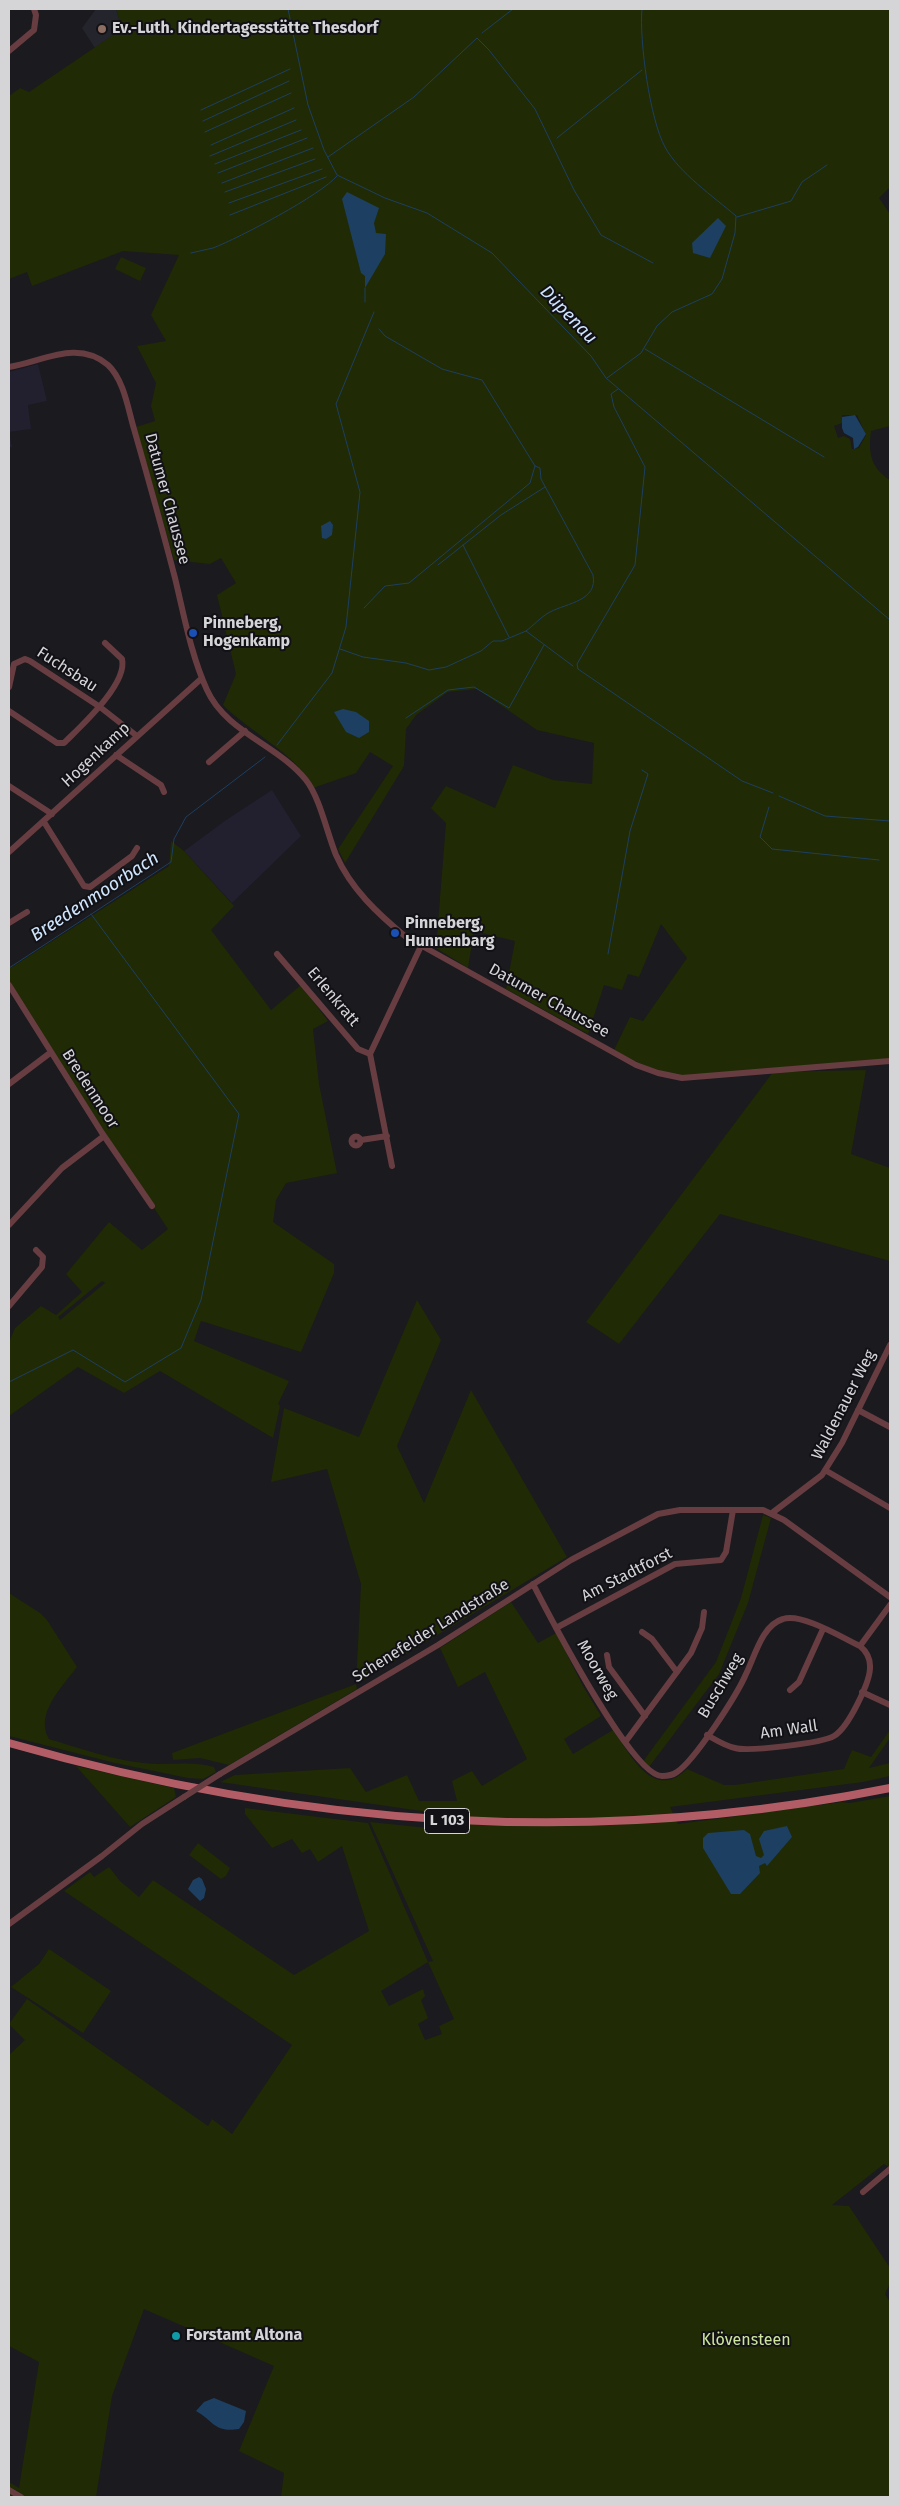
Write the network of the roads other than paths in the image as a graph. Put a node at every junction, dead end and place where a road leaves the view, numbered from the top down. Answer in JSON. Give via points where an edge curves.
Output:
{"nodes":[{"id":1,"x":34,"y":9,"type":"edge"},
{"id":2,"x":9,"y":51,"type":"edge"},
{"id":3,"x":9,"y":367,"type":"edge"},
{"id":4,"x":105,"y":643,"type":"dead end"},
{"id":5,"x":202,"y":678,"type":"junction"},
{"id":6,"x":9,"y":688,"type":"edge"},
{"id":7,"x":100,"y":707,"type":"junction"},
{"id":8,"x":9,"y":710,"type":"edge"},
{"id":9,"x":245,"y":731,"type":"junction"},
{"id":10,"x":137,"y":736,"type":"junction"},
{"id":11,"x":116,"y":755,"type":"junction"},
{"id":12,"x":209,"y":762,"type":"dead end"},
{"id":13,"x":9,"y":786,"type":"edge"},
{"id":14,"x":164,"y":792,"type":"dead end"},
{"id":15,"x":52,"y":814,"type":"junction"},
{"id":16,"x":44,"y":822,"type":"junction"},
{"id":17,"x":137,"y":848,"type":"dead end"},
{"id":18,"x":9,"y":852,"type":"edge"},
{"id":19,"x":28,"y":912,"type":"dead end"},
{"id":20,"x":9,"y":923,"type":"edge"},
{"id":21,"x":421,"y":946,"type":"junction"},
{"id":22,"x":277,"y":954,"type":"dead end"},
{"id":23,"x":9,"y":985,"type":"edge"},
{"id":24,"x":50,"y":1053,"type":"junction"},
{"id":25,"x":370,"y":1054,"type":"junction"},
{"id":26,"x":890,"y":1061,"type":"edge"},
{"id":27,"x":9,"y":1084,"type":"edge"},
{"id":28,"x":104,"y":1136,"type":"junction"},
{"id":29,"x":387,"y":1136,"type":"junction"},
{"id":30,"x":361,"y":1140,"type":"dead end"},
{"id":31,"x":392,"y":1166,"type":"dead end"},
{"id":32,"x":152,"y":1206,"type":"dead end"},
{"id":33,"x":9,"y":1225,"type":"edge"},
{"id":34,"x":36,"y":1250,"type":"dead end"},
{"id":35,"x":9,"y":1306,"type":"edge"},
{"id":36,"x":890,"y":1345,"type":"edge"},
{"id":37,"x":858,"y":1410,"type":"junction"},
{"id":38,"x":890,"y":1427,"type":"edge"},
{"id":39,"x":826,"y":1470,"type":"junction"},
{"id":40,"x":890,"y":1508,"type":"edge"},
{"id":41,"x":733,"y":1510,"type":"junction"},
{"id":42,"x":772,"y":1513,"type":"junction"},
{"id":43,"x":533,"y":1584,"type":"junction"},
{"id":44,"x":890,"y":1597,"type":"edge"},
{"id":45,"x":890,"y":1604,"type":"edge"},
{"id":46,"x":704,"y":1612,"type":"dead end"},
{"id":47,"x":556,"y":1628,"type":"junction"},
{"id":48,"x":823,"y":1629,"type":"junction"},
{"id":49,"x":642,"y":1632,"type":"dead end"},
{"id":50,"x":860,"y":1646,"type":"junction"},
{"id":51,"x":607,"y":1655,"type":"dead end"},
{"id":52,"x":677,"y":1672,"type":"junction"},
{"id":53,"x":790,"y":1690,"type":"dead end"},
{"id":54,"x":862,"y":1692,"type":"junction"},
{"id":55,"x":890,"y":1705,"type":"edge"},
{"id":56,"x":645,"y":1716,"type":"junction"},
{"id":57,"x":707,"y":1735,"type":"junction"},
{"id":58,"x":626,"y":1741,"type":"junction"},
{"id":59,"x":9,"y":1743,"type":"edge"},
{"id":60,"x":644,"y":1766,"type":"joint"},
{"id":61,"x":890,"y":1788,"type":"edge"},
{"id":62,"x":9,"y":1924,"type":"edge"},
{"id":63,"x":890,"y":2169,"type":"edge"},
{"id":64,"x":863,"y":2192,"type":"dead end"},
{"id":65,"x":9,"y":2490,"type":"edge"},
{"id":66,"x":21,"y":2497,"type":"edge"}],
"edges":[{"from":1,"to":2,"type":"street","via":[[34,30]]},
{"from":3,"to":5,"type":"street","name":"Datumer Chaussee","via":[[73,352],[101,360],[116,375],[139,446]]},
{"from":4,"to":7,"type":"street","name":"Fuchsbau","via":[[123,663]]},
{"from":5,"to":9,"type":"street","name":"Datumer Chaussee","via":[[219,708]]},
{"from":5,"to":10,"type":"street","name":"Hogenkamp"},
{"from":6,"to":7,"type":"street","name":"Fuchsbau","via":[[14,664],[24,659]]},
{"from":7,"to":8,"type":"street","name":"Fuchsbau","via":[[61,744]]},
{"from":7,"to":10,"type":"street","name":"Fuchsbau"},
{"from":9,"to":12,"type":"street"},
{"from":9,"to":21,"type":"street","name":"Datumer Chaussee","via":[[294,767],[308,782],[336,855],[351,881],[377,912]]},
{"from":10,"to":11,"type":"street","name":"Hogenkamp"},
{"from":11,"to":14,"type":"street","via":[[161,785]]},
{"from":11,"to":15,"type":"street","name":"Hogenkamp"},
{"from":13,"to":15,"type":"street"},
{"from":15,"to":16,"type":"street","name":"Hogenkamp"},
{"from":16,"to":17,"type":"street","via":[[84,886],[90,887],[132,856]]},
{"from":16,"to":18,"type":"street","name":"Hogenkamp"},
{"from":19,"to":20,"type":"street"},
{"from":21,"to":25,"type":"street"},
{"from":21,"to":26,"type":"street","name":"Datumer Chaussee","via":[[636,1065],[658,1073],[682,1078]]},
{"from":22,"to":25,"type":"street","name":"Erlenkratt","via":[[358,1049]]},
{"from":23,"to":24,"type":"street","name":"Bredenmoor"},
{"from":24,"to":27,"type":"street"},
{"from":24,"to":28,"type":"street","name":"Bredenmoor"},
{"from":25,"to":29,"type":"street"},
{"from":28,"to":32,"type":"street","name":"Bredenmoor"},
{"from":28,"to":33,"type":"street","via":[[62,1168]]},
{"from":29,"to":30,"type":"street"},
{"from":29,"to":31,"type":"street"},
{"from":34,"to":35,"type":"street","via":[[43,1257],[42,1266]]},
{"from":36,"to":37,"type":"street","name":"Waldenauer Weg"},
{"from":37,"to":38,"type":"street"},
{"from":37,"to":39,"type":"street","name":"Waldenauer Weg"},
{"from":39,"to":40,"type":"street"},
{"from":39,"to":42,"type":"street","name":"Waldenauer Weg"},
{"from":41,"to":42,"type":"street","name":"Schenefelder Landstraße"},
{"from":41,"to":43,"type":"street","name":"Schenefelder Landstraße","via":[[680,1510],[658,1514]]},
{"from":41,"to":47,"type":"street","name":"Am Stadtforst","via":[[726,1552],[721,1560],[675,1564]]},
{"from":42,"to":44,"type":"street","name":"Schenefelder Landstraße"},
{"from":43,"to":47,"type":"street","name":"Moorweg"},
{"from":43,"to":62,"type":"street","name":"Schenefelder Landstraße","bridge":true,"via":[[438,1645],[184,1796]]},
{"from":45,"to":50,"type":"street"},
{"from":46,"to":52,"type":"street","via":[[695,1647]]},
{"from":47,"to":58,"type":"street","name":"Moorweg","via":[[587,1684]]},
{"from":48,"to":50,"type":"street","name":"Buschweg"},
{"from":48,"to":53,"type":"street","via":[[799,1682]]},
{"from":48,"to":57,"type":"street","name":"Buschweg","via":[[796,1617],[783,1618],[771,1625],[741,1685]]},
{"from":49,"to":52,"type":"street","via":[[652,1639]]},
{"from":50,"to":54,"type":"street","name":"Am Wall","via":[[865,1650],[870,1665]]},
{"from":51,"to":56,"type":"street","via":[[609,1667]]},
{"from":52,"to":56,"type":"street"},
{"from":54,"to":55,"type":"street"},
{"from":54,"to":57,"type":"street","name":"Am Wall","via":[[844,1727],[830,1738],[744,1750]]},
{"from":56,"to":58,"type":"street"},
{"from":57,"to":60,"type":"street","name":"Buschweg","via":[[675,1773],[661,1776]]},
{"from":58,"to":60,"type":"street","name":"Moorweg"},
{"from":59,"to":61,"type":"main road","number":"L 103","via":[[242,1797],[340,1812],[456,1821],[563,1824],[688,1818],[795,1805]]},
{"from":63,"to":64,"type":"street"},
{"from":65,"to":66,"type":"street"}]}
